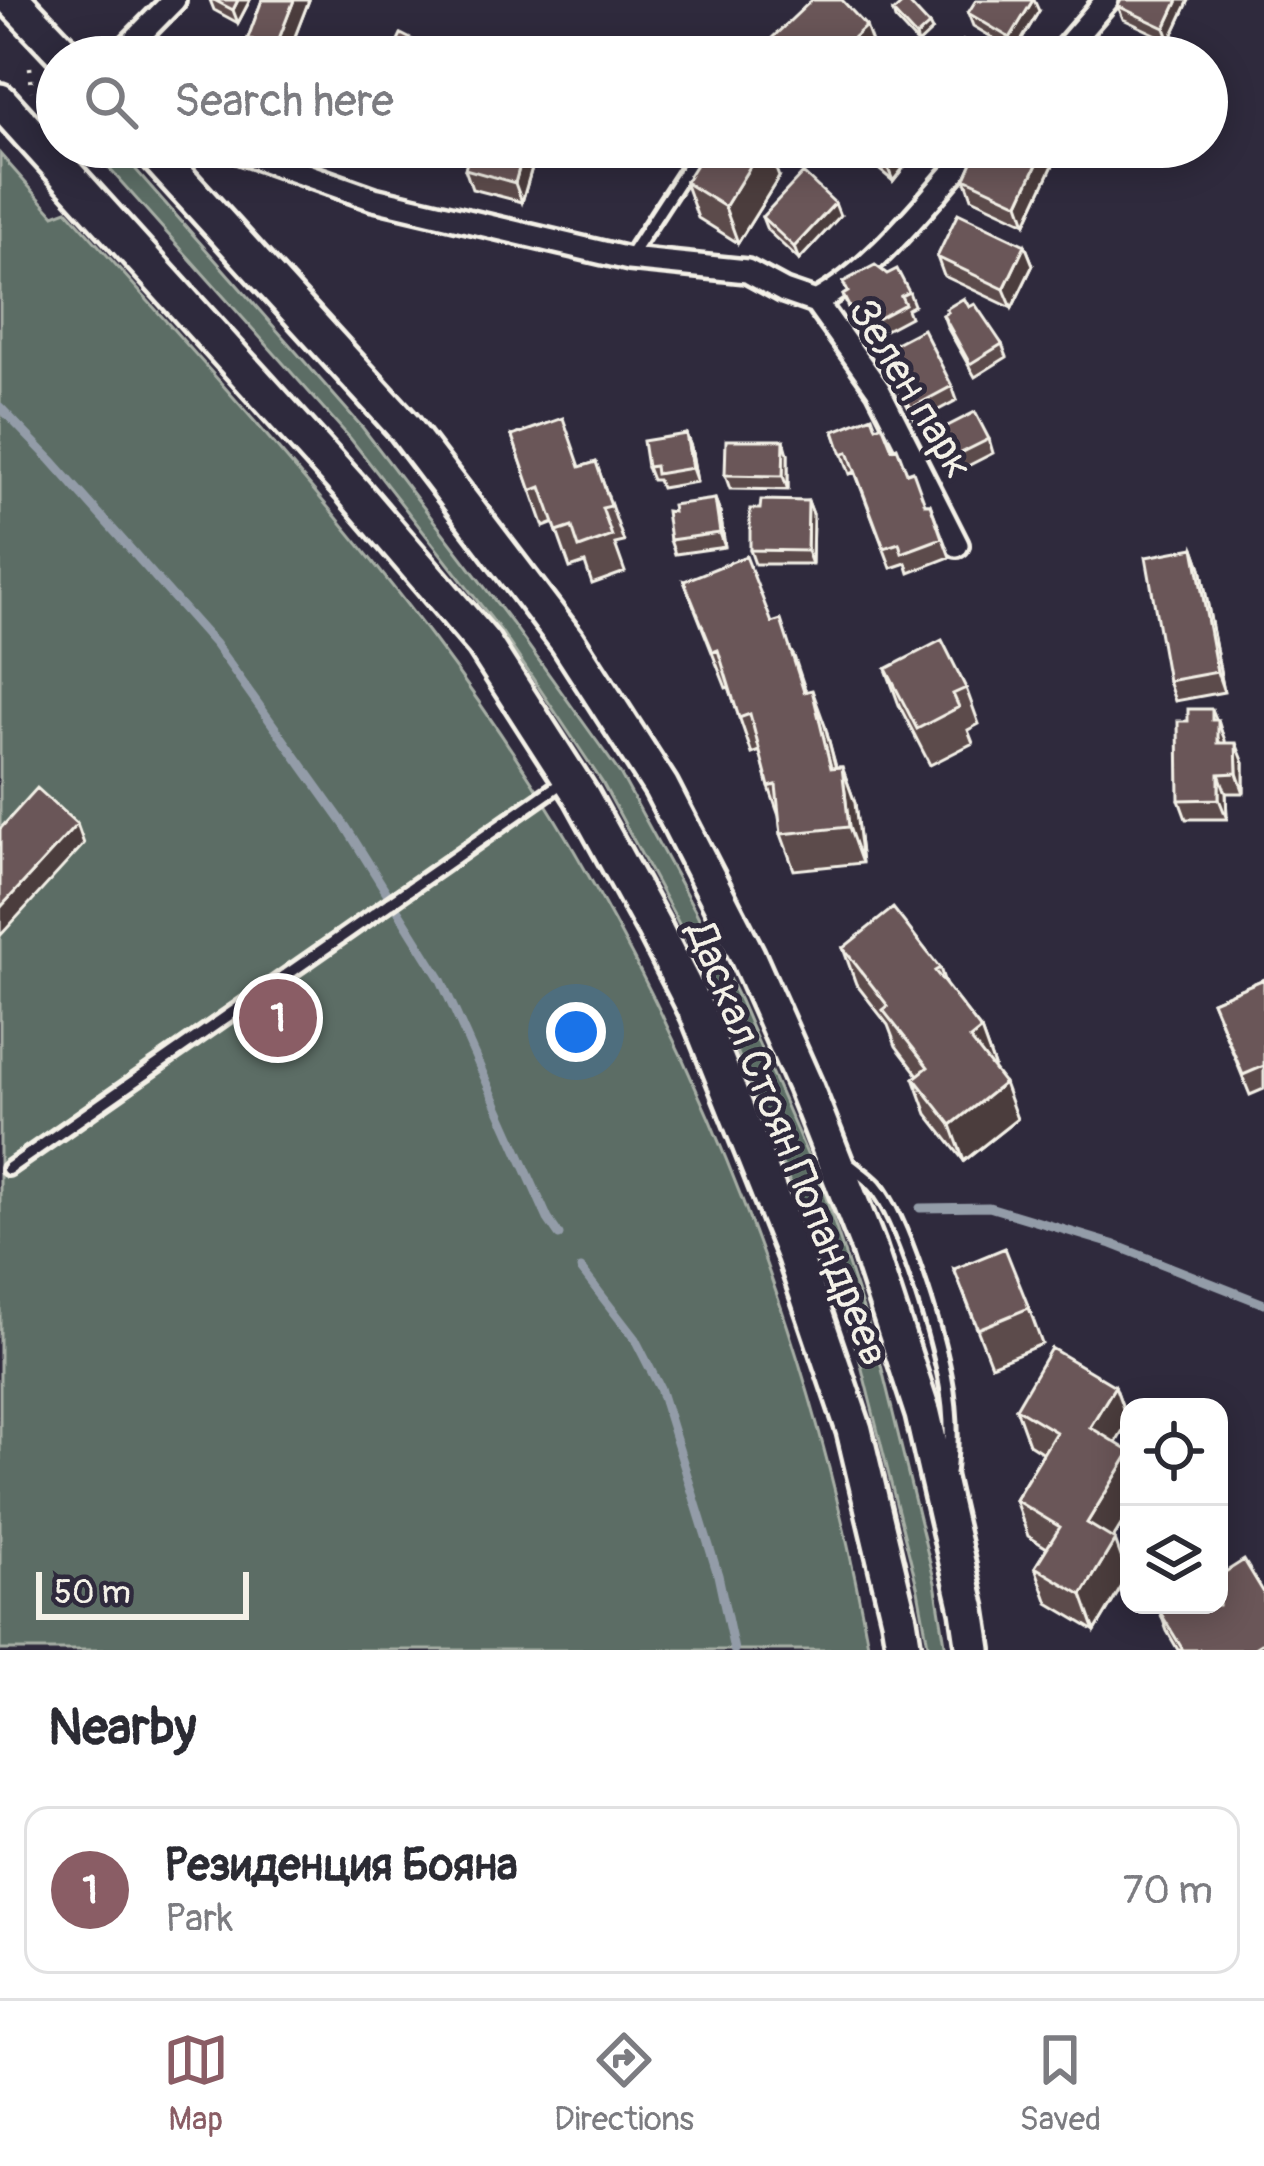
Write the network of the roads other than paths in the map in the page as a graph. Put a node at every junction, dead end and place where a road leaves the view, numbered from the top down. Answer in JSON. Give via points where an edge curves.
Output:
{"nodes":[{"id":1,"x":14,"y":0,"type":"edge"},
{"id":2,"x":174,"y":0,"type":"edge"},
{"id":3,"x":1107,"y":0,"type":"edge"},
{"id":4,"x":47,"y":36,"type":"edge"},
{"id":5,"x":139,"y":36,"type":"edge"},
{"id":6,"x":1078,"y":36,"type":"edge"},
{"id":7,"x":16,"y":100,"type":"edge"},
{"id":8,"x":36,"y":123,"type":"edge"},
{"id":9,"x":75,"y":168,"type":"edge"},
{"id":10,"x":179,"y":168,"type":"edge"},
{"id":11,"x":286,"y":168,"type":"edge"},
{"id":12,"x":686,"y":168,"type":"edge"},
{"id":13,"x":957,"y":168,"type":"edge"},
{"id":14,"x":628,"y":259,"type":"junction"},
{"id":15,"x":816,"y":302,"type":"junction"},
{"id":16,"x":957,"y":545,"type":"dead end"},
{"id":17,"x":570,"y":778,"type":"junction"},
{"id":18,"x":8,"y":1169,"type":"dead end"},
{"id":19,"x":904,"y":1650,"type":"edge"},
{"id":20,"x":974,"y":1650,"type":"edge"}],
"edges":[{"from":1,"to":4,"type":"main road"},
{"from":2,"to":5,"type":"street"},
{"from":3,"to":6,"type":"street"},
{"from":7,"to":8,"type":"main road","name":"Даскал Стоян Попандреев"},
{"from":9,"to":17,"type":"main road","name":"Даскал Стоян Попандреев","via":[[483,643]]},
{"from":10,"to":20,"type":"main road","name":"Даскал Стоян Попандреев","via":[[404,427],[567,641],[662,787],[747,956],[868,1246],[923,1414]]},
{"from":11,"to":14,"type":"street","name":"Зелен парк","via":[[374,199]]},
{"from":12,"to":14,"type":"lane"},
{"from":13,"to":15,"type":"street","name":"Зелен парк","via":[[873,259]]},
{"from":14,"to":15,"type":"street","name":"Зелен парк","via":[[747,271]]},
{"from":15,"to":16,"type":"street","name":"Зелен парк","via":[[878,389]]},
{"from":17,"to":18,"type":"lane"},
{"from":17,"to":19,"type":"main road","name":"Даскал Стоян Попандреев","via":[[698,1014],[794,1254],[854,1430]]}]}
